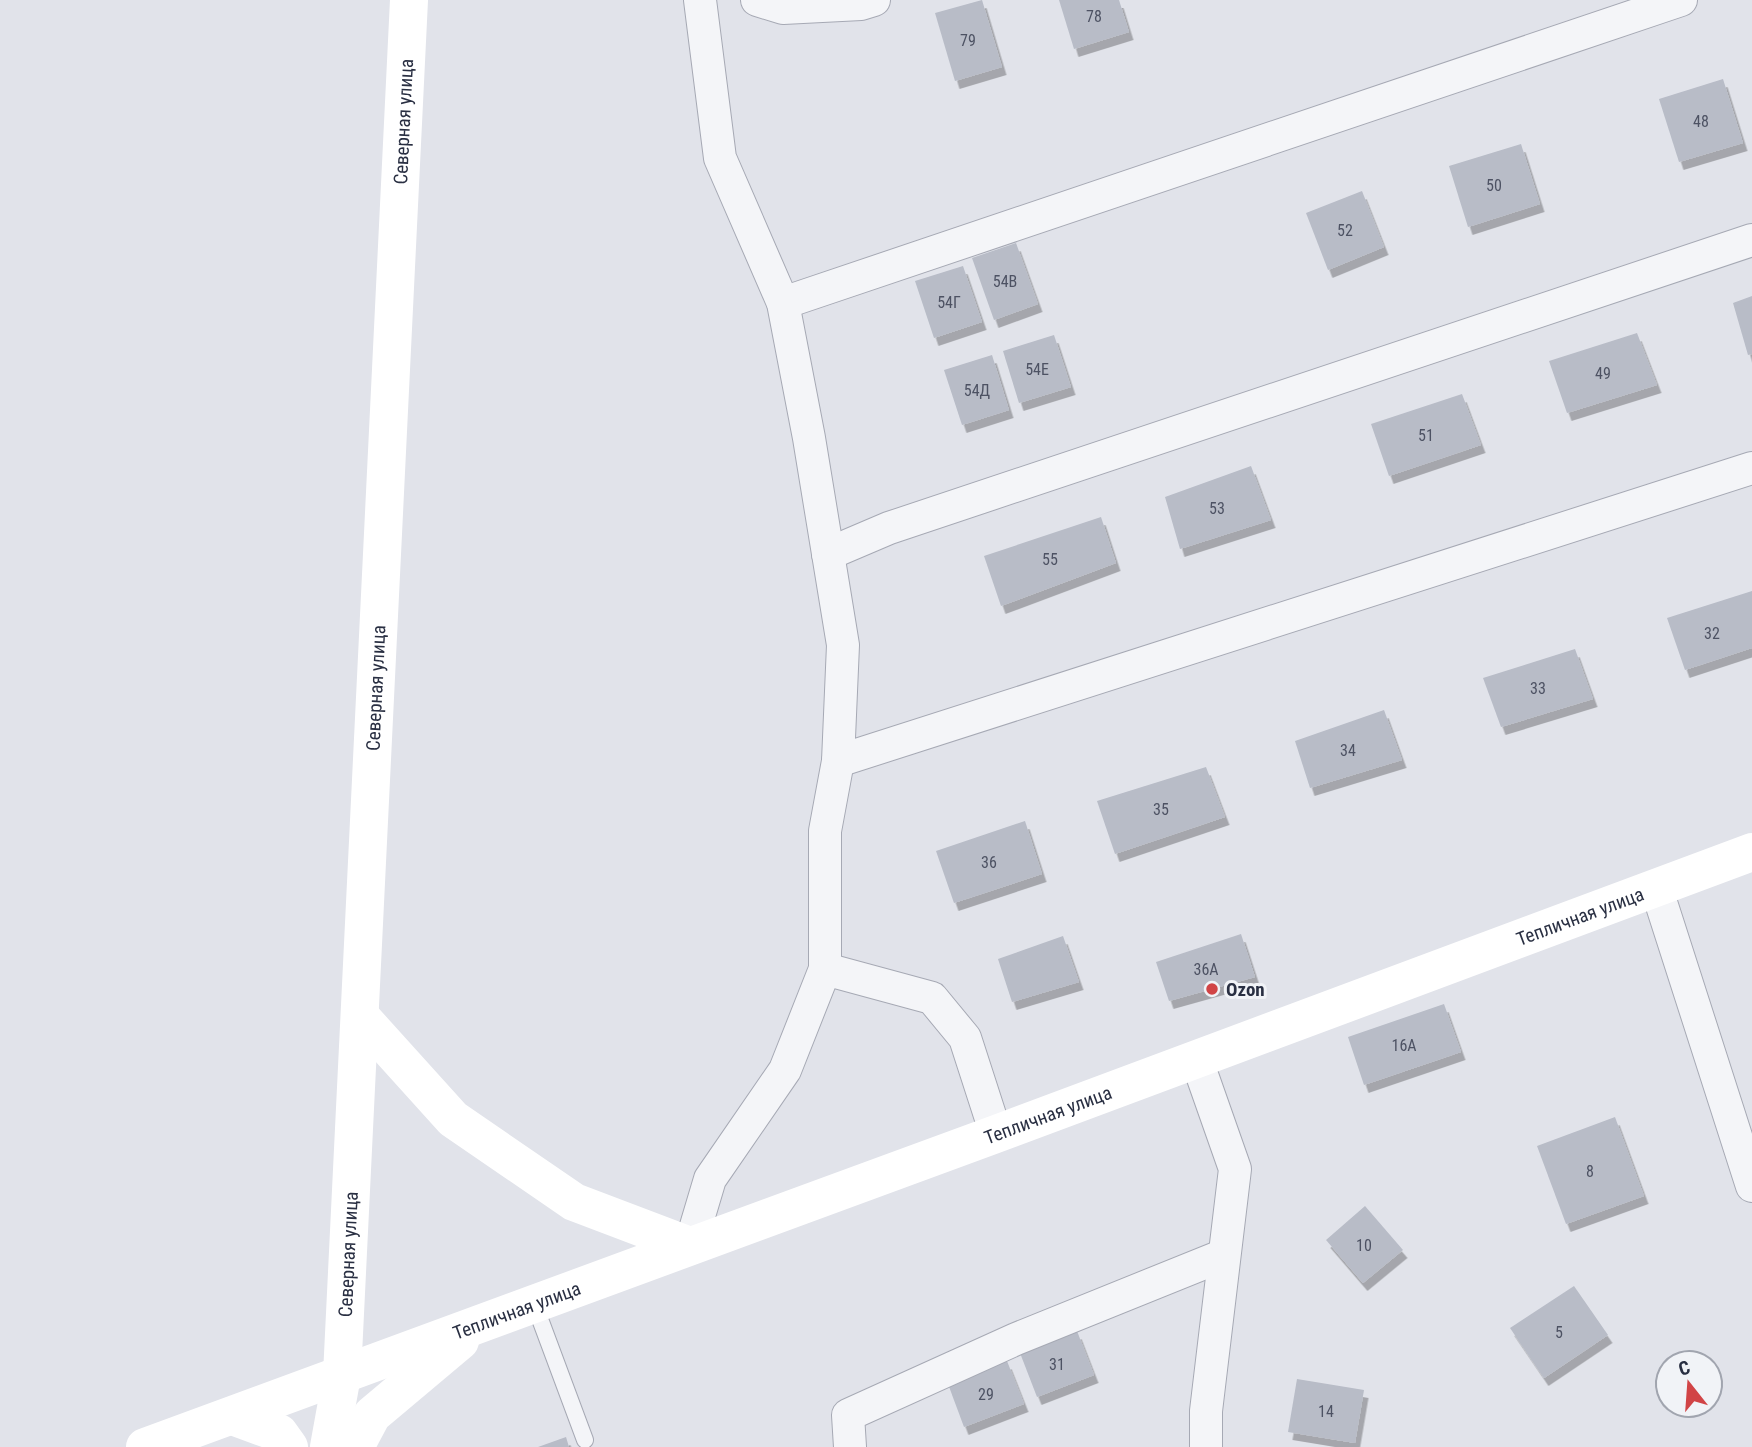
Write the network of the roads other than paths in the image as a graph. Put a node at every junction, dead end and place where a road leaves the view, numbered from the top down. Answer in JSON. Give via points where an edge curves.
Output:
{"nodes":[{"id":1,"x":409,"y":0,"type":"edge"},
{"id":2,"x":700,"y":0,"type":"edge"},
{"id":3,"x":757,"y":0,"type":"edge"},
{"id":4,"x":874,"y":0,"type":"edge"},
{"id":5,"x":1681,"y":0,"type":"edge"},
{"id":6,"x":1752,"y":240,"type":"edge"},
{"id":7,"x":783,"y":303,"type":"junction"},
{"id":8,"x":1752,"y":468,"type":"edge"},
{"id":9,"x":828,"y":554,"type":"junction"},
{"id":10,"x":838,"y":761,"type":"junction"},
{"id":11,"x":1752,"y":852,"type":"edge"},
{"id":12,"x":1656,"y":887,"type":"junction"},
{"id":13,"x":825,"y":969,"type":"junction"},
{"id":14,"x":360,"y":1016,"type":"junction"},
{"id":15,"x":1196,"y":1058,"type":"junction"},
{"id":16,"x":996,"y":1134,"type":"junction"},
{"id":17,"x":1752,"y":1186,"type":"edge"},
{"id":18,"x":690,"y":1246,"type":"junction"},
{"id":19,"x":1224,"y":1255,"type":"junction"},
{"id":20,"x":534,"y":1303,"type":"junction"},
{"id":21,"x":482,"y":1323,"type":"junction"},
{"id":22,"x":342,"y":1375,"type":"junction"},
{"id":23,"x":232,"y":1416,"type":"junction"},
{"id":24,"x":585,"y":1440,"type":"dead end"},
{"id":25,"x":145,"y":1447,"type":"edge"},
{"id":26,"x":289,"y":1447,"type":"edge"},
{"id":27,"x":329,"y":1447,"type":"edge"},
{"id":28,"x":355,"y":1447,"type":"edge"},
{"id":29,"x":850,"y":1447,"type":"edge"},
{"id":30,"x":1206,"y":1447,"type":"edge"}],
"edges":[{"from":1,"to":14,"type":"main road","name":"Северная улица"},
{"from":2,"to":7,"type":"street","via":[[720,158]]},
{"from":3,"to":4,"type":"street","via":[[783,8]]},
{"from":5,"to":7,"type":"street"},
{"from":6,"to":9,"type":"street","via":[[889,528]]},
{"from":7,"to":9,"type":"street"},
{"from":8,"to":10,"type":"street"},
{"from":9,"to":10,"type":"street","via":[[843,645]]},
{"from":10,"to":13,"type":"street","via":[[825,831]]},
{"from":11,"to":12,"type":"main road","name":"Тепличная улица"},
{"from":12,"to":15,"type":"main road","name":"Тепличная улица"},
{"from":12,"to":17,"type":"street"},
{"from":13,"to":16,"type":"street","via":[[932,998],[965,1038]]},
{"from":13,"to":18,"type":"street","via":[[785,1070],[710,1179]]},
{"from":14,"to":18,"type":"main road","via":[[453,1119],[574,1202]]},
{"from":14,"to":22,"type":"main road","name":"Северная улица"},
{"from":15,"to":16,"type":"main road","name":"Тепличная улица"},
{"from":15,"to":19,"type":"street","via":[[1235,1169]]},
{"from":16,"to":18,"type":"main road","name":"Тепличная улица"},
{"from":18,"to":20,"type":"main road","name":"Тепличная улица"},
{"from":19,"to":29,"type":"street","via":[[1016,1339],[848,1415]]},
{"from":19,"to":30,"type":"street"},
{"from":20,"to":21,"type":"main road","name":"Тепличная улица"},
{"from":20,"to":24,"type":"lane"},
{"from":21,"to":22,"type":"main road","name":"Тепличная улица"},
{"from":21,"to":28,"type":"main road","via":[[372,1415]]},
{"from":22,"to":23,"type":"main road","name":"Тепличная улица"},
{"from":22,"to":27,"type":"main road","name":"Северная улица"},
{"from":23,"to":25,"type":"main road","name":"Тепличная улица"},
{"from":23,"to":26,"type":"main road","via":[[279,1433]]}]}
